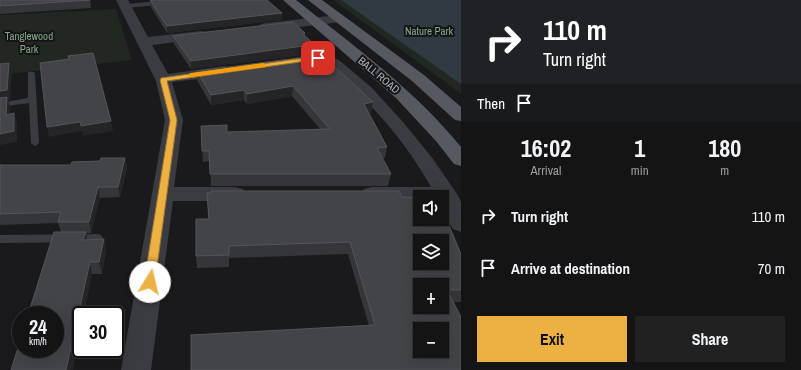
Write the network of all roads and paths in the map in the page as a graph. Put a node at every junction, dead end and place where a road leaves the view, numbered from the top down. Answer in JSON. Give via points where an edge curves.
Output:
{"nodes":[{"id":1,"x":190,"y":0,"type":"edge"},
{"id":2,"x":289,"y":0,"type":"edge"},
{"id":3,"x":314,"y":0,"type":"edge"},
{"id":4,"x":124,"y":3,"type":"edge"},
{"id":5,"x":334,"y":15,"type":"junction"},
{"id":6,"x":310,"y":18,"type":"junction"},
{"id":7,"x":257,"y":24,"type":"edge"},
{"id":8,"x":213,"y":30,"type":"edge"},
{"id":9,"x":142,"y":38,"type":"junction"},
{"id":10,"x":281,"y":63,"type":"edge"},
{"id":11,"x":243,"y":68,"type":"edge"},
{"id":12,"x":31,"y":74,"type":"dead end"},
{"id":13,"x":163,"y":80,"type":"junction"},
{"id":14,"x":32,"y":100,"type":"junction"},
{"id":15,"x":0,"y":105,"type":"edge"},
{"id":16,"x":461,"y":116,"type":"edge"},
{"id":17,"x":34,"y":143,"type":"dead end"},
{"id":18,"x":461,"y":160,"type":"edge"},
{"id":19,"x":443,"y":190,"type":"edge"},
{"id":20,"x":163,"y":194,"type":"junction"},
{"id":21,"x":258,"y":194,"type":"edge"},
{"id":22,"x":352,"y":194,"type":"edge"},
{"id":23,"x":413,"y":194,"type":"edge"},
{"id":24,"x":449,"y":200,"type":"edge"},
{"id":25,"x":461,"y":224,"type":"edge"},
{"id":26,"x":97,"y":238,"type":"edge"},
{"id":27,"x":1,"y":242,"type":"edge"},
{"id":28,"x":136,"y":370,"type":"edge"}],
"edges":[{"from":1,"to":4,"type":"lane"},
{"from":2,"to":6,"type":"main road","name":"BALL ROAD"},
{"from":3,"to":5,"type":"main road","name":"BALL ROAD"},
{"from":4,"to":9,"type":"street"},
{"from":5,"to":6,"type":"street"},
{"from":5,"to":16,"type":"main road","name":"BALL ROAD","via":[[418,78]]},
{"from":6,"to":7,"type":"street"},
{"from":6,"to":18,"type":"main road","name":"BALL ROAD","via":[[396,89],[435,127]]},
{"from":8,"to":9,"type":"street"},
{"from":9,"to":13,"type":"street"},
{"from":10,"to":19,"type":"street","via":[[318,58],[330,60],[367,92],[406,137]]},
{"from":11,"to":13,"type":"street"},
{"from":12,"to":14,"type":"lane"},
{"from":13,"to":20,"type":"street","via":[[174,120]]},
{"from":14,"to":15,"type":"lane"},
{"from":14,"to":17,"type":"lane"},
{"from":20,"to":21,"type":"street"},
{"from":20,"to":28,"type":"street"},
{"from":22,"to":23,"type":"street"},
{"from":24,"to":25,"type":"street"},
{"from":26,"to":27,"type":"lane"}]}
